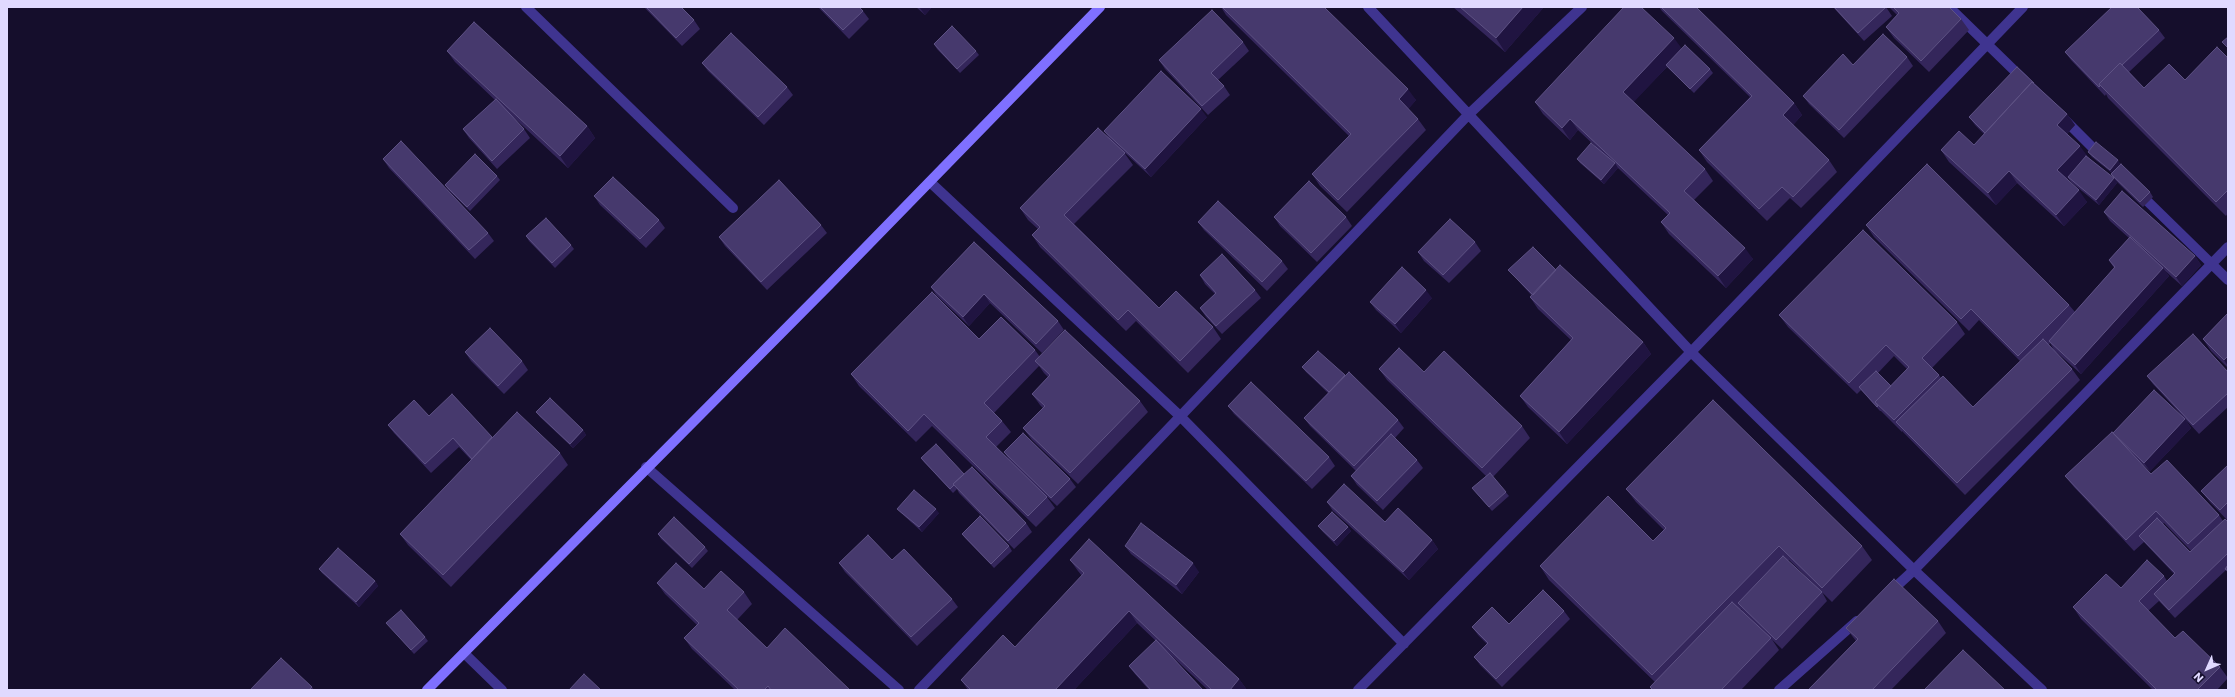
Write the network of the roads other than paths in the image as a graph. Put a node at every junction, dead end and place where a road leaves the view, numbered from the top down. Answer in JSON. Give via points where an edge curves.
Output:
{"nodes":[{"id":1,"x":526,"y":7,"type":"edge"},
{"id":2,"x":1100,"y":7,"type":"edge"},
{"id":3,"x":1368,"y":7,"type":"edge"},
{"id":4,"x":1582,"y":7,"type":"edge"},
{"id":5,"x":1949,"y":7,"type":"edge"},
{"id":6,"x":2023,"y":7,"type":"edge"},
{"id":7,"x":1988,"y":45,"type":"junction"},
{"id":8,"x":2033,"y":89,"type":"edge"},
{"id":9,"x":2055,"y":110,"type":"edge"},
{"id":10,"x":1468,"y":115,"type":"junction"},
{"id":11,"x":2111,"y":165,"type":"edge"},
{"id":12,"x":930,"y":182,"type":"junction"},
{"id":13,"x":2133,"y":187,"type":"edge"},
{"id":14,"x":733,"y":208,"type":"dead end"},
{"id":15,"x":2228,"y":247,"type":"edge"},
{"id":16,"x":2212,"y":264,"type":"junction"},
{"id":17,"x":2228,"y":280,"type":"edge"},
{"id":18,"x":1691,"y":352,"type":"junction"},
{"id":19,"x":1181,"y":417,"type":"junction"},
{"id":20,"x":646,"y":467,"type":"junction"},
{"id":21,"x":1914,"y":570,"type":"junction"},
{"id":22,"x":1879,"y":601,"type":"edge"},
{"id":23,"x":1868,"y":612,"type":"edge"},
{"id":24,"x":1404,"y":644,"type":"junction"},
{"id":25,"x":464,"y":652,"type":"junction"},
{"id":26,"x":427,"y":690,"type":"edge"},
{"id":27,"x":502,"y":690,"type":"edge"},
{"id":28,"x":899,"y":690,"type":"edge"},
{"id":29,"x":919,"y":690,"type":"edge"},
{"id":30,"x":1358,"y":690,"type":"edge"},
{"id":31,"x":1779,"y":690,"type":"edge"},
{"id":32,"x":2042,"y":690,"type":"edge"}],
"edges":[{"from":1,"to":14,"type":"street"},
{"from":2,"to":12,"type":"main road"},
{"from":3,"to":10,"type":"street"},
{"from":4,"to":10,"type":"street"},
{"from":5,"to":7,"type":"street"},
{"from":6,"to":7,"type":"street"},
{"from":7,"to":8,"type":"street"},
{"from":7,"to":18,"type":"street"},
{"from":9,"to":11,"type":"street"},
{"from":10,"to":18,"type":"street"},
{"from":10,"to":19,"type":"street"},
{"from":12,"to":19,"type":"street"},
{"from":12,"to":20,"type":"main road"},
{"from":13,"to":16,"type":"street"},
{"from":15,"to":16,"type":"street"},
{"from":16,"to":17,"type":"street"},
{"from":16,"to":21,"type":"street"},
{"from":18,"to":21,"type":"street"},
{"from":18,"to":24,"type":"street"},
{"from":19,"to":24,"type":"street"},
{"from":19,"to":29,"type":"street"},
{"from":20,"to":25,"type":"main road"},
{"from":20,"to":28,"type":"street"},
{"from":21,"to":22,"type":"street"},
{"from":21,"to":32,"type":"street"},
{"from":23,"to":31,"type":"street"},
{"from":24,"to":30,"type":"street"},
{"from":25,"to":26,"type":"main road"},
{"from":25,"to":27,"type":"street"}]}
